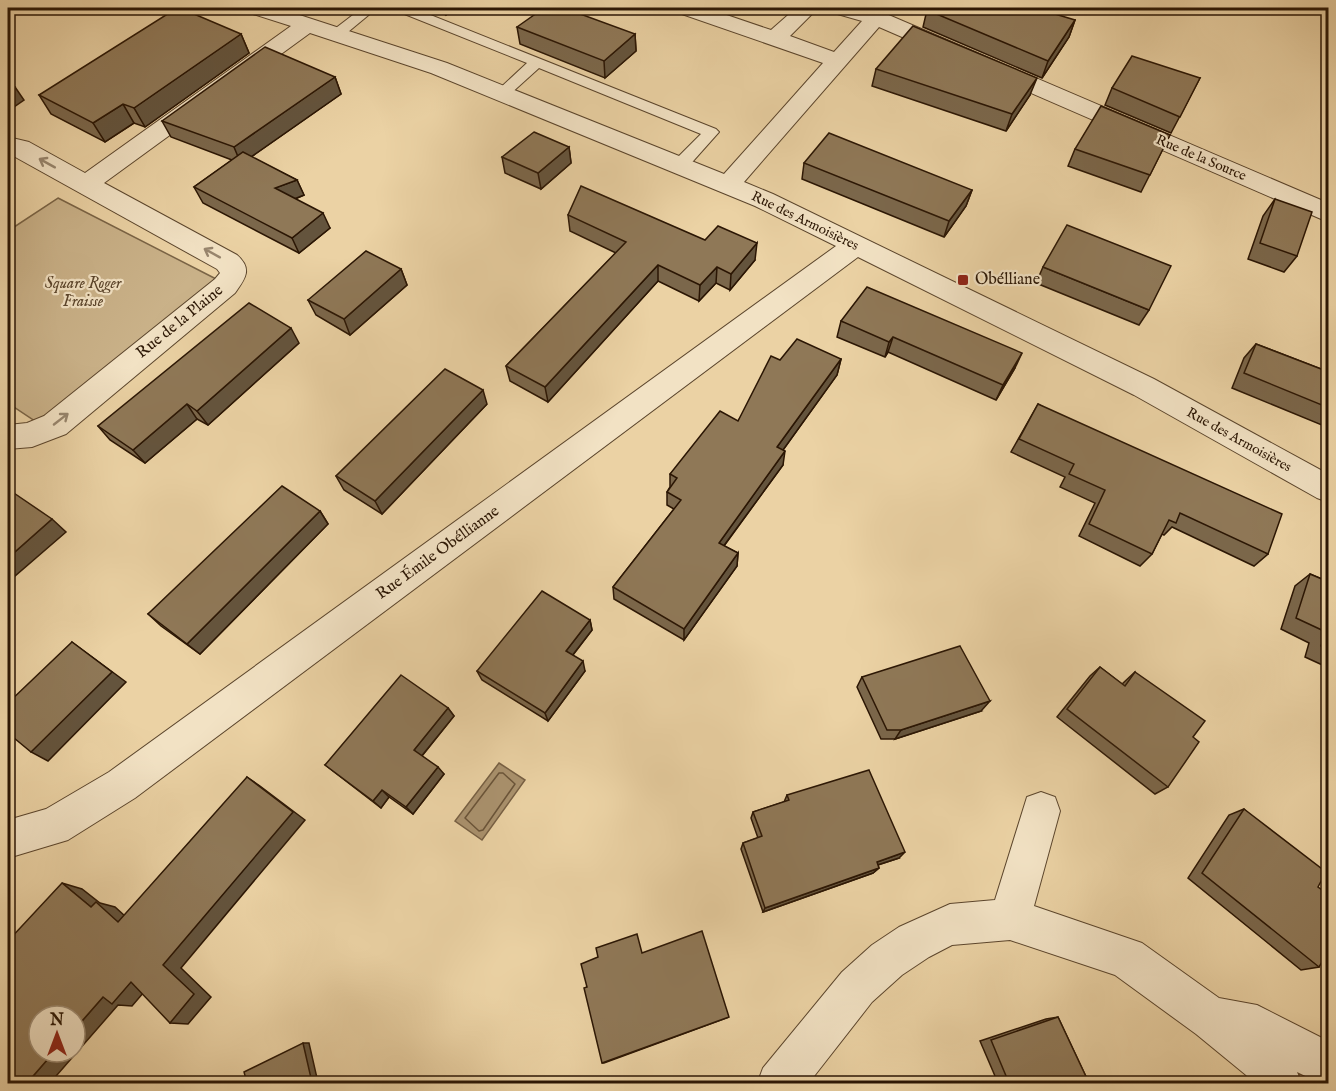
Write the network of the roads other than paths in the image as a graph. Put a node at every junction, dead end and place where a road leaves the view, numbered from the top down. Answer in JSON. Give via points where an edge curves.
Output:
{"nodes":[{"id":1,"x":258,"y":8,"type":"edge"},
{"id":2,"x":370,"y":8,"type":"edge"},
{"id":3,"x":402,"y":8,"type":"edge"},
{"id":4,"x":687,"y":8,"type":"edge"},
{"id":5,"x":808,"y":8,"type":"edge"},
{"id":6,"x":842,"y":8,"type":"edge"},
{"id":7,"x":876,"y":18,"type":"junction"},
{"id":8,"x":308,"y":24,"type":"junction"},
{"id":9,"x":337,"y":34,"type":"junction"},
{"id":10,"x":775,"y":38,"type":"junction"},
{"id":11,"x":839,"y":61,"type":"junction"},
{"id":12,"x":537,"y":62,"type":"junction"},
{"id":13,"x":503,"y":93,"type":"junction"},
{"id":14,"x":8,"y":145,"type":"edge"},
{"id":15,"x":680,"y":165,"type":"junction"},
{"id":16,"x":86,"y":184,"type":"junction"},
{"id":17,"x":728,"y":185,"type":"junction"},
{"id":18,"x":1329,"y":213,"type":"edge"},
{"id":19,"x":856,"y":245,"type":"junction"},
{"id":20,"x":8,"y":437,"type":"edge"},
{"id":21,"x":1329,"y":489,"type":"edge"},
{"id":22,"x":1041,"y":811,"type":"dead end"},
{"id":23,"x":8,"y":839,"type":"edge"},
{"id":24,"x":1010,"y":919,"type":"junction"},
{"id":25,"x":1211,"y":1018,"type":"junction"},
{"id":26,"x":1329,"y":1064,"type":"edge"},
{"id":27,"x":779,"y":1083,"type":"edge"},
{"id":28,"x":1280,"y":1083,"type":"edge"}],
"edges":[{"from":1,"to":8,"type":"street","name":"Rue des Armoisières"},
{"from":2,"to":9,"type":"lane"},
{"from":3,"to":12,"type":"lane"},
{"from":4,"to":10,"type":"street"},
{"from":5,"to":10,"type":"street"},
{"from":6,"to":7,"type":"street","name":"Rue de la Source"},
{"from":7,"to":11,"type":"street"},
{"from":7,"to":18,"type":"street","name":"Rue de la Source"},
{"from":8,"to":9,"type":"street","name":"Rue des Armoisières"},
{"from":8,"to":16,"type":"street"},
{"from":9,"to":13,"type":"street","name":"Rue des Armoisières"},
{"from":10,"to":11,"type":"street"},
{"from":11,"to":17,"type":"street"},
{"from":12,"to":13,"type":"lane"},
{"from":12,"to":15,"type":"lane","via":[[711,132]]},
{"from":13,"to":15,"type":"street","name":"Rue des Armoisières"},
{"from":16,"to":14,"type":"street","name":"Rue de la Plaine","one_way":true},
{"from":15,"to":17,"type":"street","name":"Rue des Armoisières"},
{"from":20,"to":16,"type":"street","name":"Rue de la Plaine","one_way":true,"via":[[40,433],[55,425],[225,286],[234,274],[227,262]]},
{"from":17,"to":19,"type":"street","name":"Rue des Armoisières"},
{"from":19,"to":21,"type":"street","name":"Rue des Armoisières","via":[[1144,387]]},
{"from":19,"to":23,"type":"street","name":"Rue Émile Obéllianne","via":[[123,785],[54,826]]},
{"from":22,"to":24,"type":"street"},
{"from":24,"to":25,"type":"street","via":[[1127,958]]},
{"from":24,"to":27,"type":"street","via":[[950,925],[887,960],[857,987]]},
{"from":25,"to":26,"type":"street","via":[[1257,1028]]},
{"from":25,"to":28,"type":"street","via":[[1262,1059]]}]}
